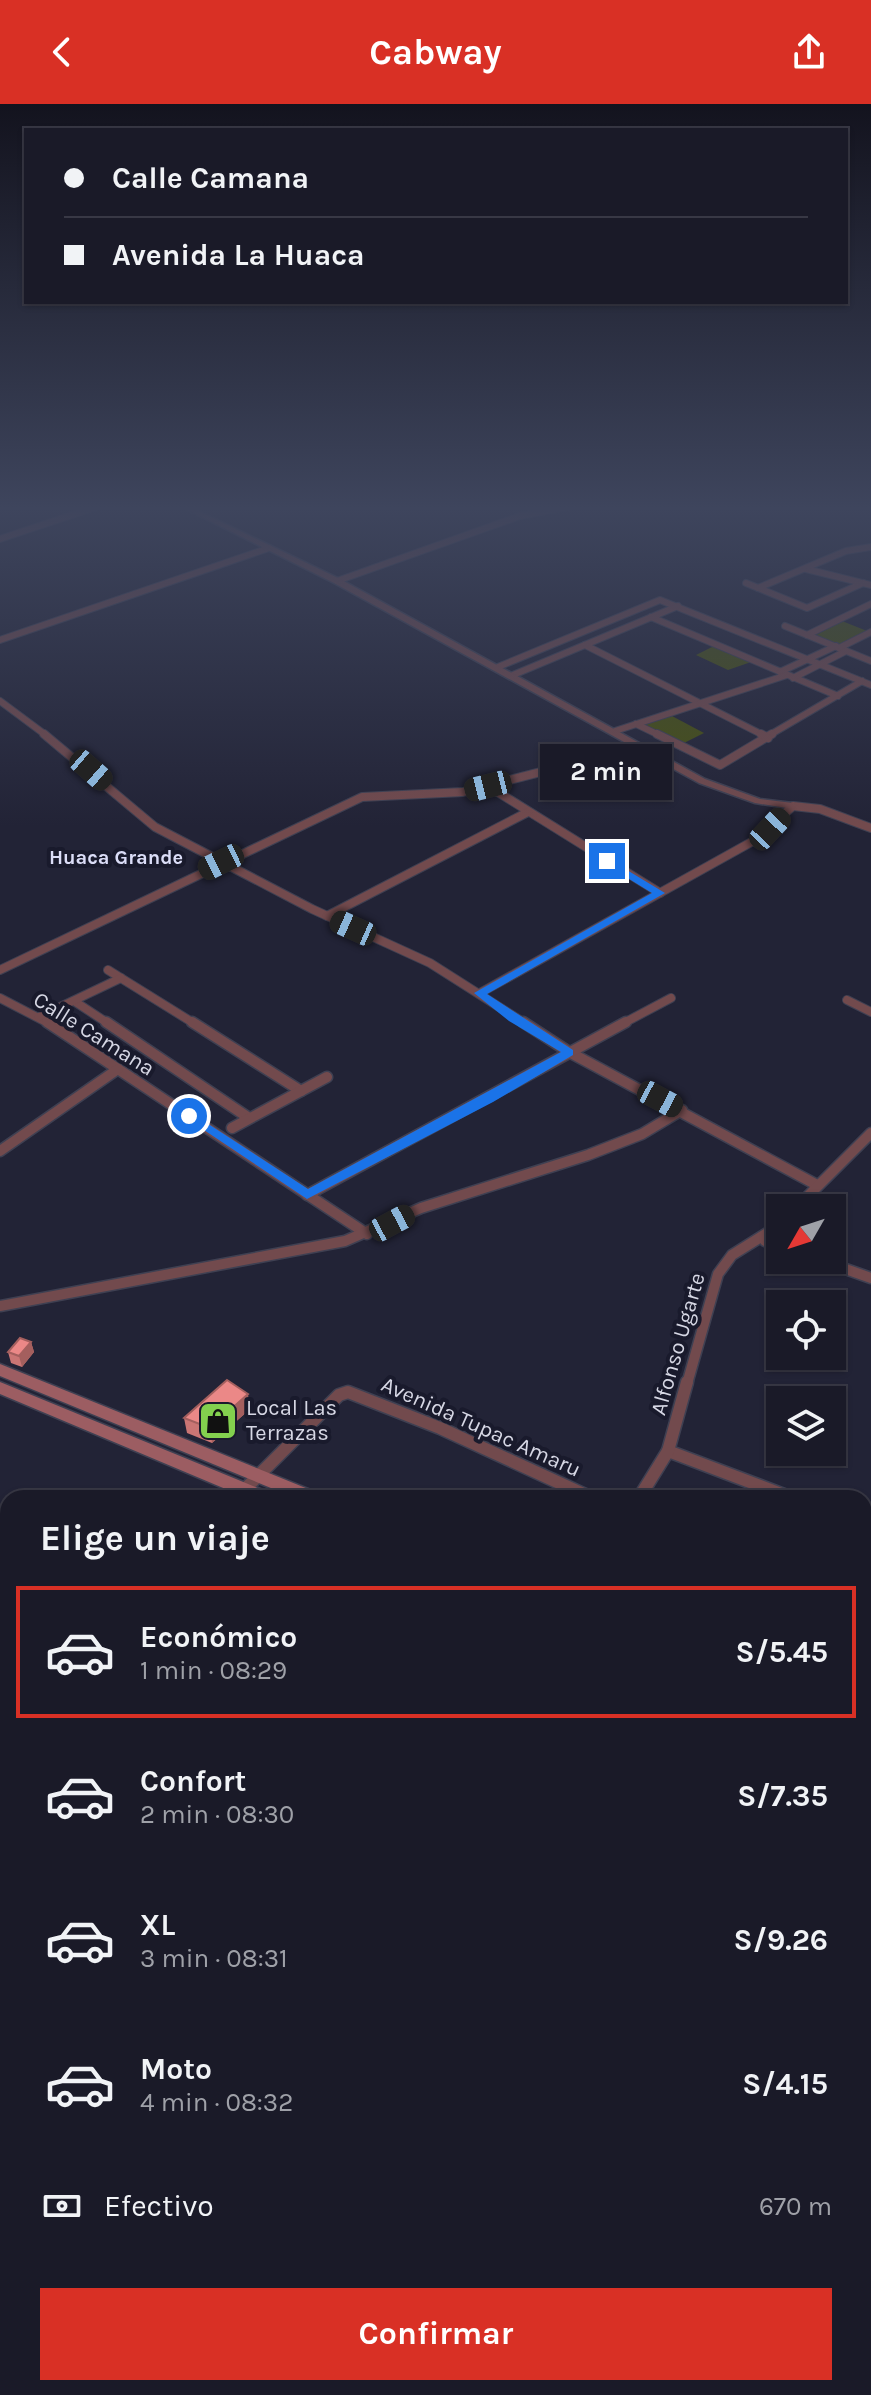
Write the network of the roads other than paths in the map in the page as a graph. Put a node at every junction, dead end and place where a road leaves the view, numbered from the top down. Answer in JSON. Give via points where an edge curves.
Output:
{"nodes":[{"id":1,"x":82,"y":612,"type":"edge"},
{"id":2,"x":395,"y":612,"type":"edge"},
{"id":3,"x":625,"y":612,"type":"edge"},
{"id":4,"x":663,"y":612,"type":"edge"},
{"id":5,"x":692,"y":612,"type":"edge"},
{"id":6,"x":855,"y":612,"type":"edge"},
{"id":7,"x":651,"y":617,"type":"junction"},
{"id":8,"x":785,"y":626,"type":"dead end"},
{"id":9,"x":871,"y":632,"type":"edge"},
{"id":10,"x":807,"y":635,"type":"junction"},
{"id":11,"x":0,"y":640,"type":"edge"},
{"id":12,"x":585,"y":645,"type":"junction"},
{"id":13,"x":840,"y":648,"type":"junction"},
{"id":14,"x":807,"y":659,"type":"junction"},
{"id":15,"x":871,"y":661,"type":"edge"},
{"id":16,"x":818,"y":664,"type":"junction"},
{"id":17,"x":498,"y":667,"type":"junction"},
{"id":18,"x":513,"y":675,"type":"junction"},
{"id":19,"x":787,"y":675,"type":"junction"},
{"id":20,"x":862,"y":681,"type":"junction"},
{"id":21,"x":871,"y":685,"type":"edge"},
{"id":22,"x":838,"y":696,"type":"junction"},
{"id":23,"x":0,"y":701,"type":"edge"},
{"id":24,"x":701,"y":703,"type":"junction"},
{"id":25,"x":636,"y":724,"type":"junction"},
{"id":26,"x":615,"y":731,"type":"junction"},
{"id":27,"x":768,"y":738,"type":"junction"},
{"id":28,"x":638,"y":747,"type":"junction"},
{"id":29,"x":488,"y":786,"type":"junction"},
{"id":30,"x":793,"y":806,"type":"junction"},
{"id":31,"x":528,"y":812,"type":"junction"},
{"id":32,"x":871,"y":828,"type":"edge"},
{"id":33,"x":221,"y":862,"type":"junction"},
{"id":34,"x":660,"y":893,"type":"junction"},
{"id":35,"x":327,"y":916,"type":"junction"},
{"id":36,"x":0,"y":970,"type":"edge"},
{"id":37,"x":108,"y":970,"type":"dead end"},
{"id":38,"x":121,"y":978,"type":"junction"},
{"id":39,"x":480,"y":993,"type":"junction"},
{"id":40,"x":0,"y":998,"type":"edge"},
{"id":41,"x":671,"y":998,"type":"dead end"},
{"id":42,"x":847,"y":1000,"type":"dead end"},
{"id":43,"x":74,"y":1001,"type":"junction"},
{"id":44,"x":871,"y":1012,"type":"edge"},
{"id":45,"x":39,"y":1017,"type":"junction"},
{"id":46,"x":569,"y":1052,"type":"junction"},
{"id":47,"x":118,"y":1069,"type":"junction"},
{"id":48,"x":327,"y":1077,"type":"dead end"},
{"id":49,"x":301,"y":1091,"type":"junction"},
{"id":50,"x":682,"y":1110,"type":"junction"},
{"id":51,"x":249,"y":1118,"type":"junction"},
{"id":52,"x":232,"y":1128,"type":"dead end"},
{"id":53,"x":871,"y":1133,"type":"edge"},
{"id":54,"x":0,"y":1151,"type":"edge"},
{"id":55,"x":817,"y":1185,"type":"junction"},
{"id":56,"x":809,"y":1194,"type":"edge"},
{"id":57,"x":307,"y":1195,"type":"junction"},
{"id":58,"x":367,"y":1234,"type":"junction"},
{"id":59,"x":765,"y":1241,"type":"edge"},
{"id":60,"x":846,"y":1269,"type":"edge"},
{"id":61,"x":871,"y":1278,"type":"edge"},
{"id":62,"x":0,"y":1306,"type":"edge"},
{"id":63,"x":0,"y":1370,"type":"edge"},
{"id":64,"x":0,"y":1388,"type":"edge"},
{"id":65,"x":668,"y":1451,"type":"junction"},
{"id":66,"x":258,"y":1473,"type":"junction"},
{"id":67,"x":245,"y":1489,"type":"joint"},
{"id":68,"x":295,"y":1490,"type":"edge"},
{"id":69,"x":574,"y":1490,"type":"edge"},
{"id":70,"x":644,"y":1490,"type":"edge"},
{"id":71,"x":771,"y":1490,"type":"edge"}],
"edges":[{"from":1,"to":11,"type":"street"},
{"from":2,"to":17,"type":"street"},
{"from":3,"to":17,"type":"street"},
{"from":4,"to":7,"type":"street"},
{"from":5,"to":14,"type":"street"},
{"from":6,"to":10,"type":"street"},
{"from":7,"to":12,"type":"street"},
{"from":7,"to":19,"type":"street"},
{"from":8,"to":10,"type":"street"},
{"from":9,"to":13,"type":"street"},
{"from":10,"to":13,"type":"street"},
{"from":12,"to":18,"type":"street"},
{"from":12,"to":24,"type":"street"},
{"from":13,"to":14,"type":"street"},
{"from":13,"to":15,"type":"street"},
{"from":13,"to":16,"type":"street"},
{"from":14,"to":16,"type":"street"},
{"from":14,"to":19,"type":"street"},
{"from":16,"to":19,"type":"street"},
{"from":16,"to":20,"type":"street"},
{"from":17,"to":18,"type":"street"},
{"from":18,"to":26,"type":"street"},
{"from":19,"to":22,"type":"street"},
{"from":19,"to":24,"type":"street"},
{"from":20,"to":21,"type":"street"},
{"from":20,"to":22,"type":"street"},
{"from":22,"to":27,"type":"street"},
{"from":23,"to":33,"type":"street","via":[[91,770],[145,821]]},
{"from":24,"to":25,"type":"street"},
{"from":24,"to":27,"type":"street"},
{"from":25,"to":26,"type":"street"},
{"from":25,"to":27,"type":"street","via":[[716,765]]},
{"from":26,"to":28,"type":"street"},
{"from":28,"to":29,"type":"street"},
{"from":28,"to":30,"type":"street","via":[[729,792]]},
{"from":29,"to":31,"type":"street"},
{"from":29,"to":33,"type":"street","via":[[431,795],[362,797]]},
{"from":30,"to":32,"type":"street","via":[[820,809]]},
{"from":30,"to":34,"type":"street","via":[[755,840]]},
{"from":31,"to":34,"type":"street"},
{"from":31,"to":35,"type":"street"},
{"from":33,"to":35,"type":"street"},
{"from":33,"to":36,"type":"street"},
{"from":34,"to":39,"type":"street"},
{"from":35,"to":39,"type":"street","via":[[430,963]]},
{"from":37,"to":38,"type":"street"},
{"from":38,"to":43,"type":"street"},
{"from":38,"to":49,"type":"street"},
{"from":39,"to":46,"type":"street"},
{"from":40,"to":45,"type":"street","name":"Calle Camana"},
{"from":41,"to":46,"type":"street"},
{"from":42,"to":44,"type":"street"},
{"from":43,"to":45,"type":"street"},
{"from":43,"to":51,"type":"street"},
{"from":45,"to":47,"type":"street","name":"Calle Camana"},
{"from":46,"to":50,"type":"street"},
{"from":46,"to":57,"type":"street"},
{"from":47,"to":54,"type":"street"},
{"from":47,"to":57,"type":"street","name":"Calle Camana"},
{"from":48,"to":49,"type":"street"},
{"from":49,"to":51,"type":"street"},
{"from":50,"to":55,"type":"street"},
{"from":50,"to":58,"type":"street","via":[[615,1144],[421,1208]]},
{"from":51,"to":52,"type":"street"},
{"from":53,"to":55,"type":"street"},
{"from":55,"to":56,"type":"street"},
{"from":57,"to":58,"type":"street","name":"Calle Camana"},
{"from":58,"to":62,"type":"street"},
{"from":59,"to":65,"type":"street","name":"Alfonso Ugarte","via":[[728,1256],[718,1274]]},
{"from":60,"to":61,"type":"street"},
{"from":63,"to":66,"type":"main road"},
{"from":64,"to":67,"type":"main road"},
{"from":65,"to":70,"type":"street","name":"Alfonso Ugarte"},
{"from":65,"to":71,"type":"street"},
{"from":66,"to":67,"type":"street"},
{"from":66,"to":68,"type":"main road"},
{"from":66,"to":69,"type":"street","name":"Avenida Tupac Amaru","via":[[339,1395],[353,1393]]}]}
